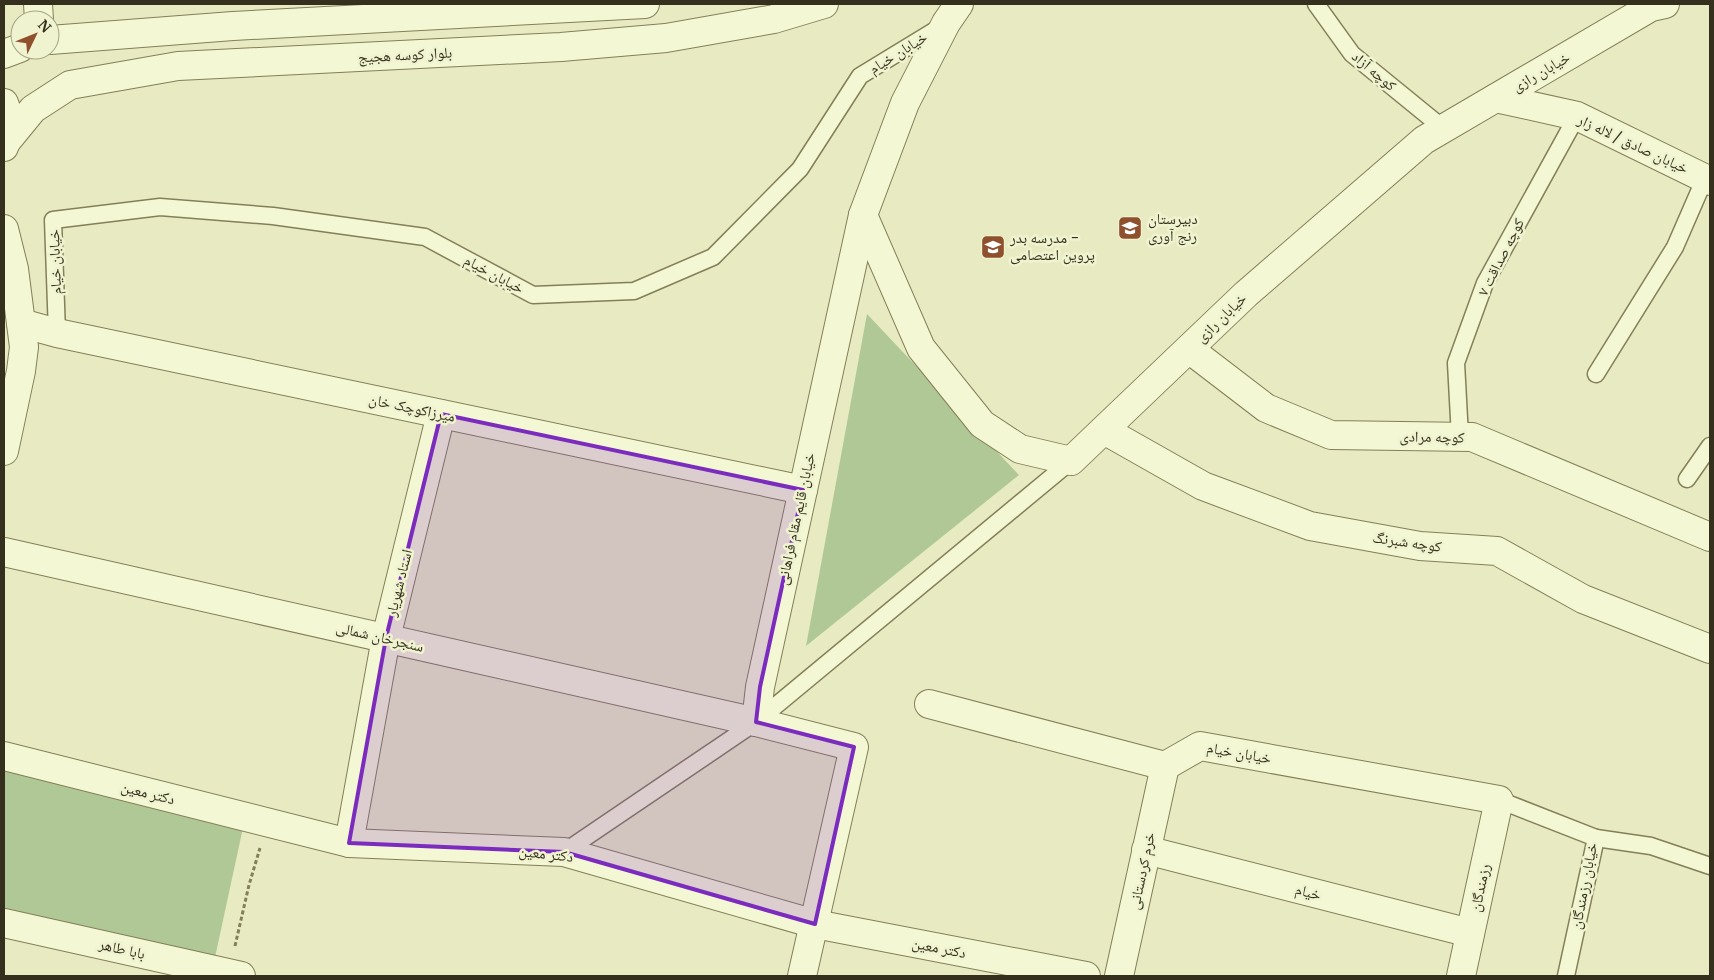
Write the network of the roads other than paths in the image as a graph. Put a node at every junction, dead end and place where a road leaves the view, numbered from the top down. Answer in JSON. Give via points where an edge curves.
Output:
{"nodes":[{"id":1,"x":645,"y":4,"type":"edge"},
{"id":2,"x":824,"y":4,"type":"edge"},
{"id":3,"x":1316,"y":4,"type":"edge"},
{"id":4,"x":1665,"y":4,"type":"edge"},
{"id":5,"x":953,"y":14,"type":"edge"},
{"id":6,"x":60,"y":39,"type":"edge"},
{"id":7,"x":1496,"y":98,"type":"junction"},
{"id":8,"x":4,"y":103,"type":"edge"},
{"id":9,"x":1577,"y":116,"type":"junction"},
{"id":10,"x":1444,"y":129,"type":"junction"},
{"id":11,"x":5,"y":144,"type":"edge"},
{"id":12,"x":1707,"y":179,"type":"edge"},
{"id":13,"x":863,"y":215,"type":"junction"},
{"id":14,"x":4,"y":228,"type":"edge"},
{"id":15,"x":22,"y":324,"type":"junction"},
{"id":16,"x":57,"y":333,"type":"junction"},
{"id":17,"x":1188,"y":349,"type":"junction"},
{"id":18,"x":1596,"y":374,"type":"dead end"},
{"id":19,"x":441,"y":414,"type":"junction"},
{"id":20,"x":1104,"y":430,"type":"junction"},
{"id":21,"x":1460,"y":437,"type":"junction"},
{"id":22,"x":1710,"y":446,"type":"edge"},
{"id":23,"x":4,"y":451,"type":"edge"},
{"id":24,"x":1072,"y":460,"type":"junction"},
{"id":25,"x":1687,"y":479,"type":"dead end"},
{"id":26,"x":803,"y":490,"type":"junction"},
{"id":27,"x":1710,"y":537,"type":"edge"},
{"id":28,"x":4,"y":552,"type":"edge"},
{"id":29,"x":386,"y":638,"type":"junction"},
{"id":30,"x":1710,"y":649,"type":"edge"},
{"id":31,"x":929,"y":704,"type":"dead end"},
{"id":32,"x":756,"y":722,"type":"junction"},
{"id":33,"x":4,"y":756,"type":"edge"},
{"id":34,"x":1165,"y":766,"type":"junction"},
{"id":35,"x":1499,"y":800,"type":"junction"},
{"id":36,"x":1596,"y":838,"type":"junction"},
{"id":37,"x":349,"y":843,"type":"junction"},
{"id":38,"x":1146,"y":850,"type":"junction"},
{"id":39,"x":564,"y":852,"type":"junction"},
{"id":40,"x":1710,"y":866,"type":"edge"},
{"id":41,"x":4,"y":922,"type":"edge"},
{"id":42,"x":815,"y":924,"type":"junction"},
{"id":43,"x":1470,"y":933,"type":"junction"},
{"id":44,"x":235,"y":975,"type":"edge"},
{"id":45,"x":802,"y":976,"type":"edge"},
{"id":46,"x":1086,"y":976,"type":"edge"},
{"id":47,"x":1119,"y":976,"type":"edge"},
{"id":48,"x":1461,"y":976,"type":"edge"},
{"id":49,"x":1566,"y":976,"type":"edge"}],
"edges":[{"from":1,"to":6,"type":"street","via":[[233,26]]},
{"from":2,"to":11,"type":"street","name":"بلوار کوسه هجیج","via":[[774,19],[666,38],[561,47],[178,66],[70,85],[33,109]]},
{"from":3,"to":10,"type":"lane","name":"کوچه آزاد","via":[[1352,54]]},
{"from":4,"to":7,"type":"street","name":"خیابان رازی","via":[[1651,7]]},
{"from":5,"to":13,"type":"street","name":"خیابان قایم مقام فراهانی","via":[[905,103]]},
{"from":5,"to":16,"type":"lane","name":"خیابان خیام","via":[[860,76],[800,169],[713,257],[634,291],[533,295],[425,237],[273,216],[160,207],[53,220]]},
{"from":7,"to":9,"type":"street","name":"خیابان صادق / لاله زار"},
{"from":7,"to":10,"type":"street","name":"خیابان رازی"},
{"from":8,"to":11,"type":"street","via":[[9,126]]},
{"from":9,"to":12,"type":"street","name":"خیابان صادق / لاله زار"},
{"from":9,"to":21,"type":"lane","name":"کوچه صداقت ۷","via":[[1486,283],[1456,363]]},
{"from":10,"to":17,"type":"street","name":"خیابان رازی","via":[[1424,140],[1246,294]]},
{"from":12,"to":18,"type":"lane","via":[[1675,247]]},
{"from":13,"to":24,"type":"street","via":[[921,348],[982,424],[1020,449]]},
{"from":13,"to":26,"type":"street","name":"خیابان قایم مقام فراهانی"},
{"from":14,"to":15,"type":"street"},
{"from":15,"to":16,"type":"street","name":"میرزاکوچک خان"},
{"from":15,"to":23,"type":"street","via":[[23,355]]},
{"from":16,"to":19,"type":"street","name":"میرزاکوچک خان"},
{"from":17,"to":20,"type":"street","name":"خیابان رازی"},
{"from":17,"to":21,"type":"street","name":"کوچه مرادی","via":[[1266,408],[1331,435]]},
{"from":19,"to":26,"type":"street","name":"میرزاکوچک خان"},
{"from":19,"to":29,"type":"street","name":"استاد شهریار"},
{"from":20,"to":24,"type":"street","name":"خیابان رازی"},
{"from":20,"to":30,"type":"street","name":"کوچه شبرنگ","via":[[1203,486],[1310,526],[1420,546],[1497,551],[1583,599]]},
{"from":21,"to":27,"type":"street","name":"کوچه مرادی","via":[[1472,437]]},
{"from":22,"to":25,"type":"lane"},
{"from":24,"to":32,"type":"lane"},
{"from":26,"to":32,"type":"street","name":"خیابان قایم مقام فراهانی","via":[[760,687]]},
{"from":28,"to":29,"type":"street","name":"سنجرخان شمالی"},
{"from":29,"to":32,"type":"street","name":"سنجرخان شمالی"},
{"from":29,"to":37,"type":"street","name":"استاد شهریار"},
{"from":31,"to":34,"type":"street"},
{"from":32,"to":39,"type":"lane"},
{"from":32,"to":42,"type":"street","via":[[854,747]]},
{"from":33,"to":37,"type":"street","name":"دکتر معین"},
{"from":34,"to":35,"type":"street","name":"خیابان خیام","via":[[1200,746]]},
{"from":34,"to":38,"type":"street","name":"خرم کردستانی"},
{"from":35,"to":36,"type":"lane","name":"خیابان رزمندگان"},
{"from":35,"to":43,"type":"street","name":"رزمندگان"},
{"from":36,"to":40,"type":"lane","via":[[1651,846]]},
{"from":36,"to":49,"type":"lane","name":"خیابان رزمندگان"},
{"from":37,"to":39,"type":"street","name":"دکتر معین"},
{"from":38,"to":43,"type":"street","name":"خیام"},
{"from":38,"to":47,"type":"street","name":"خرم کردستانی"},
{"from":39,"to":42,"type":"street","name":"دکتر معین"},
{"from":41,"to":44,"type":"street","name":"بابا طاهر"},
{"from":42,"to":45,"type":"street"},
{"from":42,"to":46,"type":"street","name":"دکتر معین"},
{"from":43,"to":48,"type":"street","name":"رزمندگان"}]}
